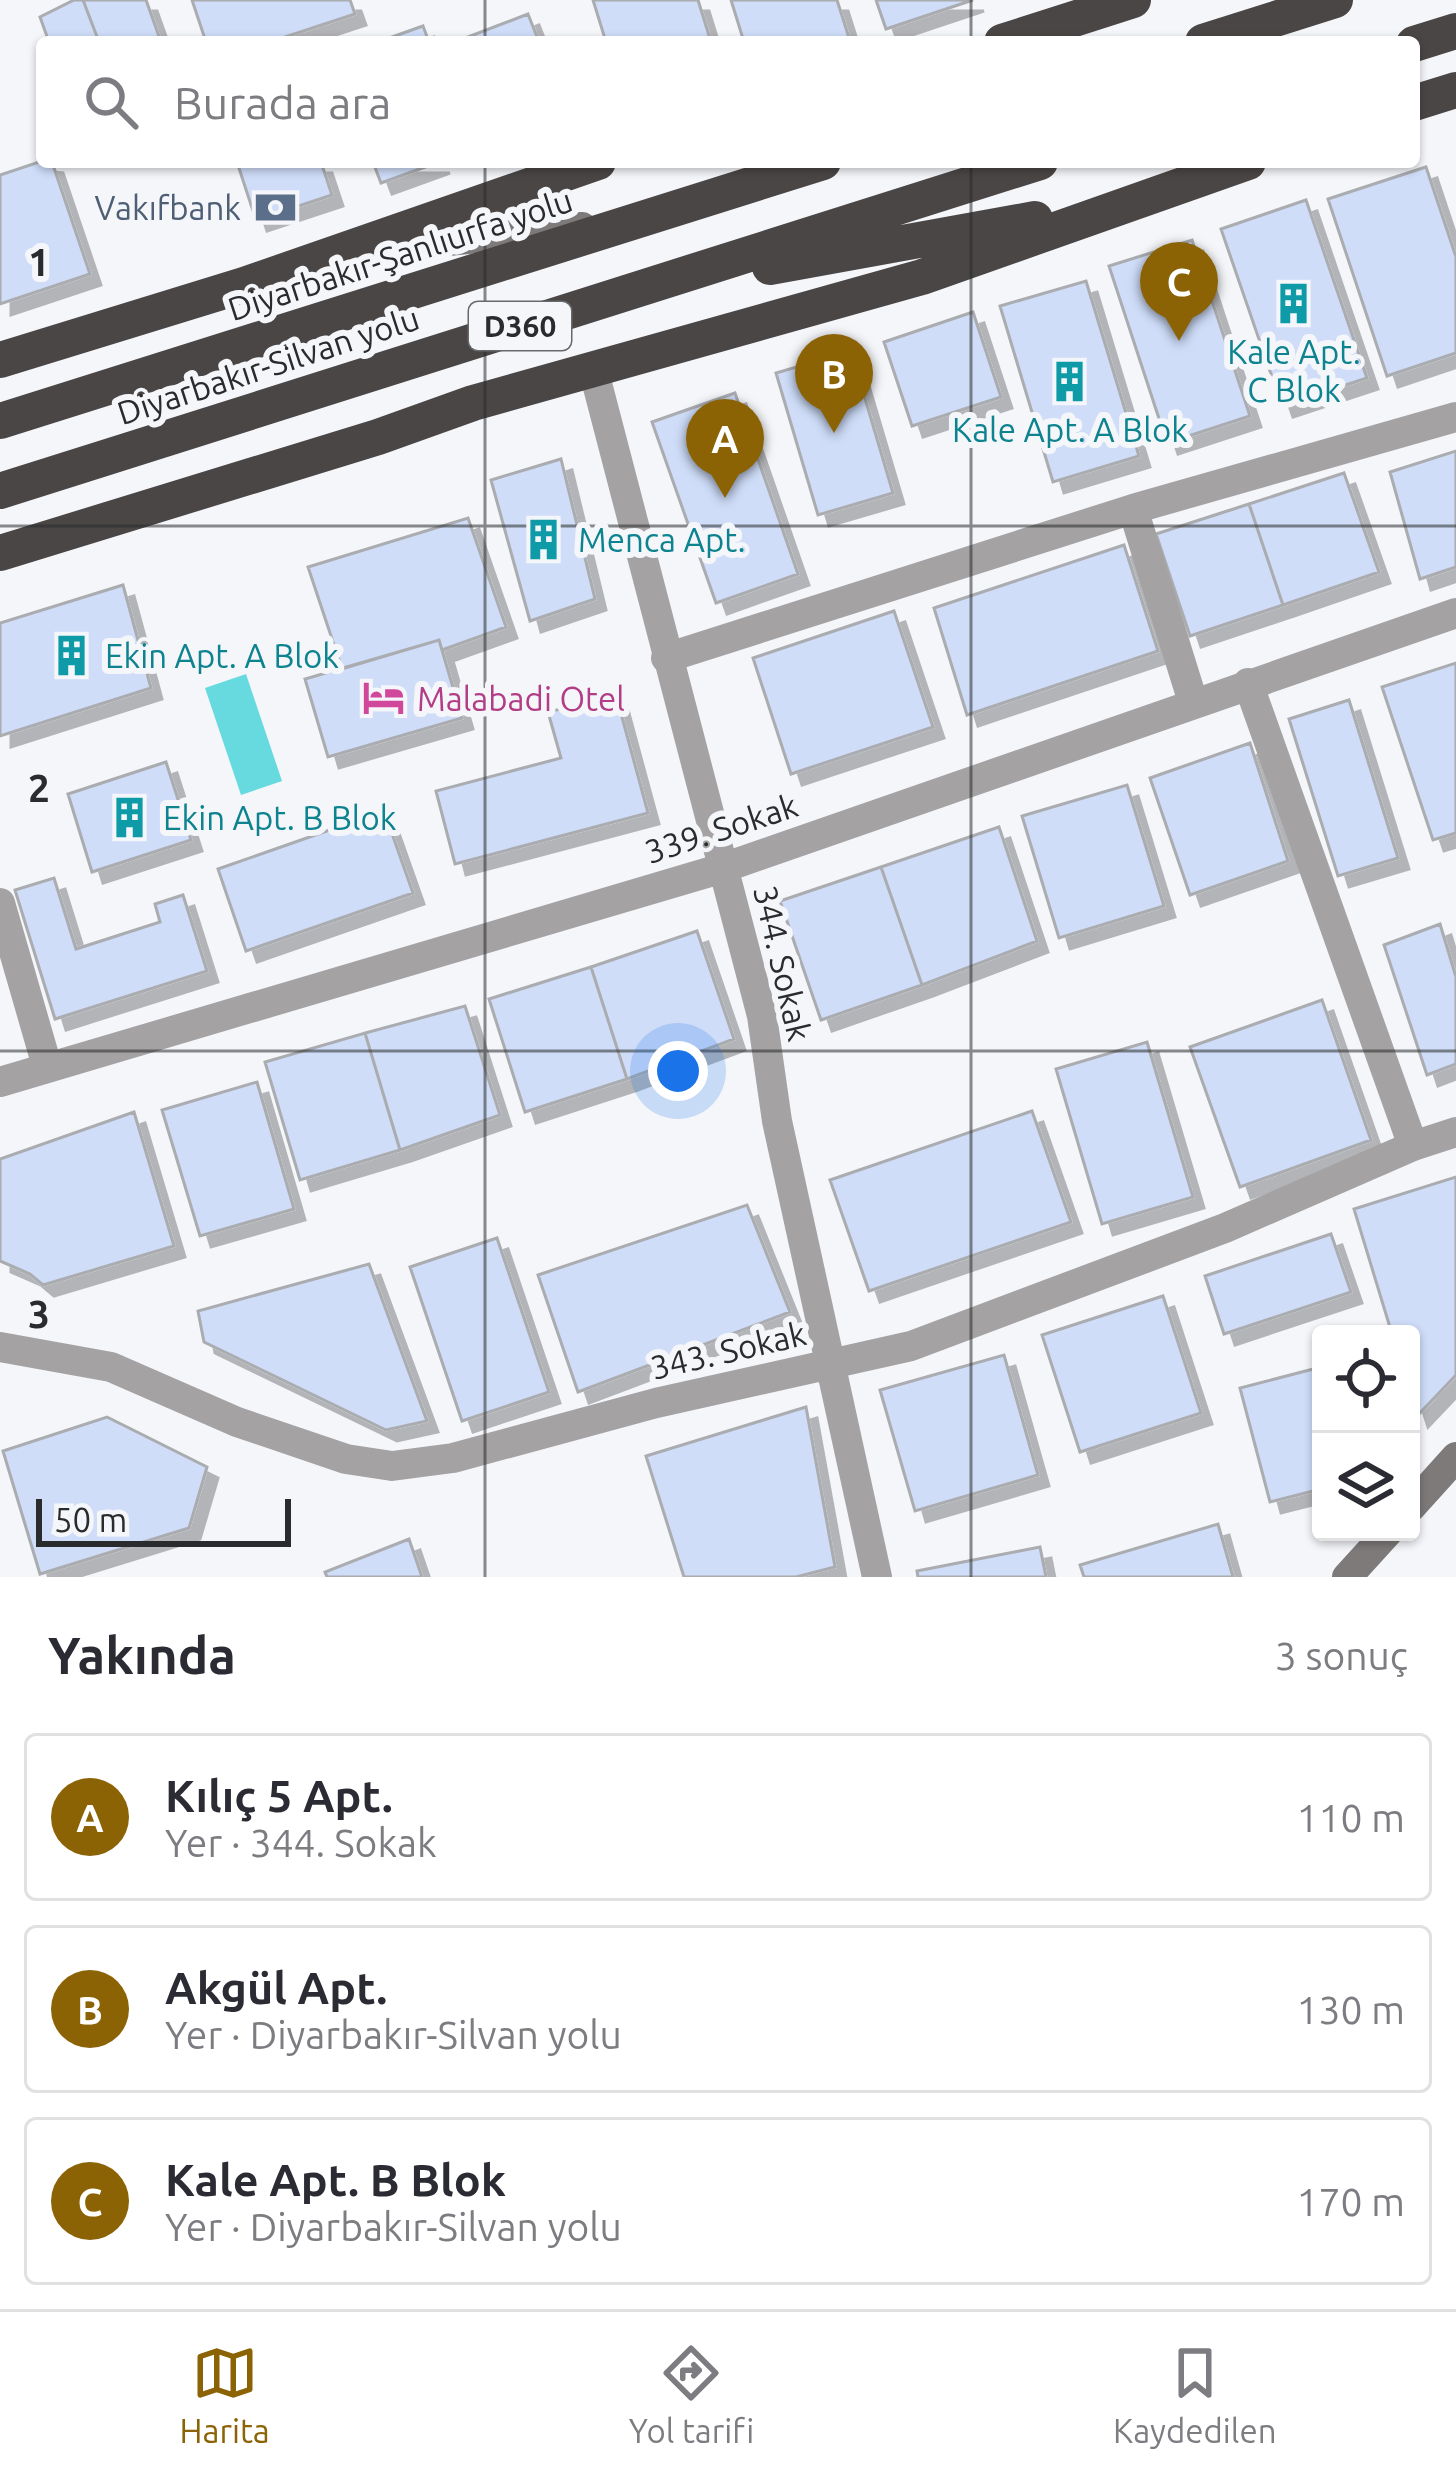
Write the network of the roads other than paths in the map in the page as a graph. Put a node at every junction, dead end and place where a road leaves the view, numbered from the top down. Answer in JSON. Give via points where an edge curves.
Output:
{"nodes":[{"id":1,"x":1335,"y":0,"type":"edge"},
{"id":2,"x":1119,"y":4,"type":"edge"},
{"id":3,"x":1456,"y":31,"type":"edge"},
{"id":4,"x":1020,"y":36,"type":"edge"},
{"id":5,"x":1074,"y":36,"type":"edge"},
{"id":6,"x":1222,"y":36,"type":"edge"},
{"id":7,"x":1420,"y":42,"type":"edge"},
{"id":8,"x":1456,"y":90,"type":"edge"},
{"id":9,"x":1420,"y":102,"type":"edge"},
{"id":10,"x":580,"y":168,"type":"edge"},
{"id":11,"x":804,"y":168,"type":"edge"},
{"id":12,"x":1021,"y":168,"type":"edge"},
{"id":13,"x":1231,"y":168,"type":"edge"},
{"id":14,"x":1146,"y":198,"type":"junction"},
{"id":15,"x":630,"y":223,"type":"junction"},
{"id":16,"x":329,"y":254,"type":"junction"},
{"id":17,"x":613,"y":296,"type":"junction"},
{"id":18,"x":0,"y":360,"type":"edge"},
{"id":19,"x":594,"y":372,"type":"junction"},
{"id":20,"x":1456,"y":417,"type":"edge"},
{"id":21,"x":0,"y":421,"type":"edge"},
{"id":22,"x":0,"y":491,"type":"edge"},
{"id":23,"x":1133,"y":509,"type":"junction"},
{"id":24,"x":0,"y":553,"type":"edge"},
{"id":25,"x":1456,"y":613,"type":"edge"},
{"id":26,"x":666,"y":658,"type":"junction"},
{"id":27,"x":1248,"y":683,"type":"junction"},
{"id":28,"x":1193,"y":702,"type":"junction"},
{"id":29,"x":723,"y":868,"type":"junction"},
{"id":30,"x":0,"y":903,"type":"edge"},
{"id":31,"x":47,"y":1066,"type":"junction"},
{"id":32,"x":0,"y":1082,"type":"edge"},
{"id":33,"x":1456,"y":1132,"type":"edge"},
{"id":34,"x":1413,"y":1146,"type":"junction"},
{"id":35,"x":0,"y":1347,"type":"edge"},
{"id":36,"x":829,"y":1363,"type":"junction"},
{"id":37,"x":1456,"y":1457,"type":"edge"},
{"id":38,"x":1420,"y":1497,"type":"edge"},
{"id":39,"x":1380,"y":1541,"type":"edge"},
{"id":40,"x":877,"y":1577,"type":"edge"},
{"id":41,"x":1347,"y":1577,"type":"edge"}],
"edges":[{"from":1,"to":6,"type":"highway"},
{"from":2,"to":4,"type":"highway"},
{"from":2,"to":5,"type":"street"},
{"from":3,"to":7,"type":"highway"},
{"from":8,"to":9,"type":"highway"},
{"from":10,"to":16,"type":"highway"},
{"from":11,"to":15,"type":"highway","name":"Diyarbakır-Şanlıurfa yolu","number":"D360"},
{"from":12,"to":17,"type":"highway","name":"Diyarbakır-Silvan yolu","number":"D360"},
{"from":13,"to":14,"type":"highway"},
{"from":14,"to":17,"type":"highway"},
{"from":14,"to":19,"type":"highway","via":[[922,277]]},
{"from":15,"to":16,"type":"street"},
{"from":15,"to":21,"type":"highway","name":"Diyarbakır-Şanlıurfa yolu","number":"D360"},
{"from":16,"to":18,"type":"highway"},
{"from":17,"to":22,"type":"highway","name":"Diyarbakır-Silvan yolu","number":"D360"},
{"from":19,"to":24,"type":"highway"},
{"from":19,"to":26,"type":"street","name":"344. Sokak"},
{"from":20,"to":23,"type":"street"},
{"from":23,"to":26,"type":"street"},
{"from":23,"to":28,"type":"street"},
{"from":25,"to":27,"type":"street","name":"339. Sokak"},
{"from":26,"to":29,"type":"street","name":"344. Sokak"},
{"from":27,"to":28,"type":"street","name":"339. Sokak"},
{"from":27,"to":34,"type":"street"},
{"from":28,"to":29,"type":"street","name":"339. Sokak"},
{"from":29,"to":31,"type":"street","name":"339. Sokak"},
{"from":29,"to":36,"type":"street","name":"344. Sokak","via":[[761,1016]]},
{"from":30,"to":31,"type":"street"},
{"from":31,"to":32,"type":"street","name":"339. Sokak"},
{"from":33,"to":34,"type":"street","name":"343. Sokak"},
{"from":34,"to":36,"type":"street","name":"343. Sokak","via":[[1225,1228],[911,1346]]},
{"from":35,"to":36,"type":"street","name":"343. Sokak","via":[[111,1367],[237,1422],[392,1466],[453,1458]]},
{"from":36,"to":40,"type":"street","name":"344. Sokak"},
{"from":37,"to":38,"type":"street"},
{"from":39,"to":41,"type":"street"}]}
